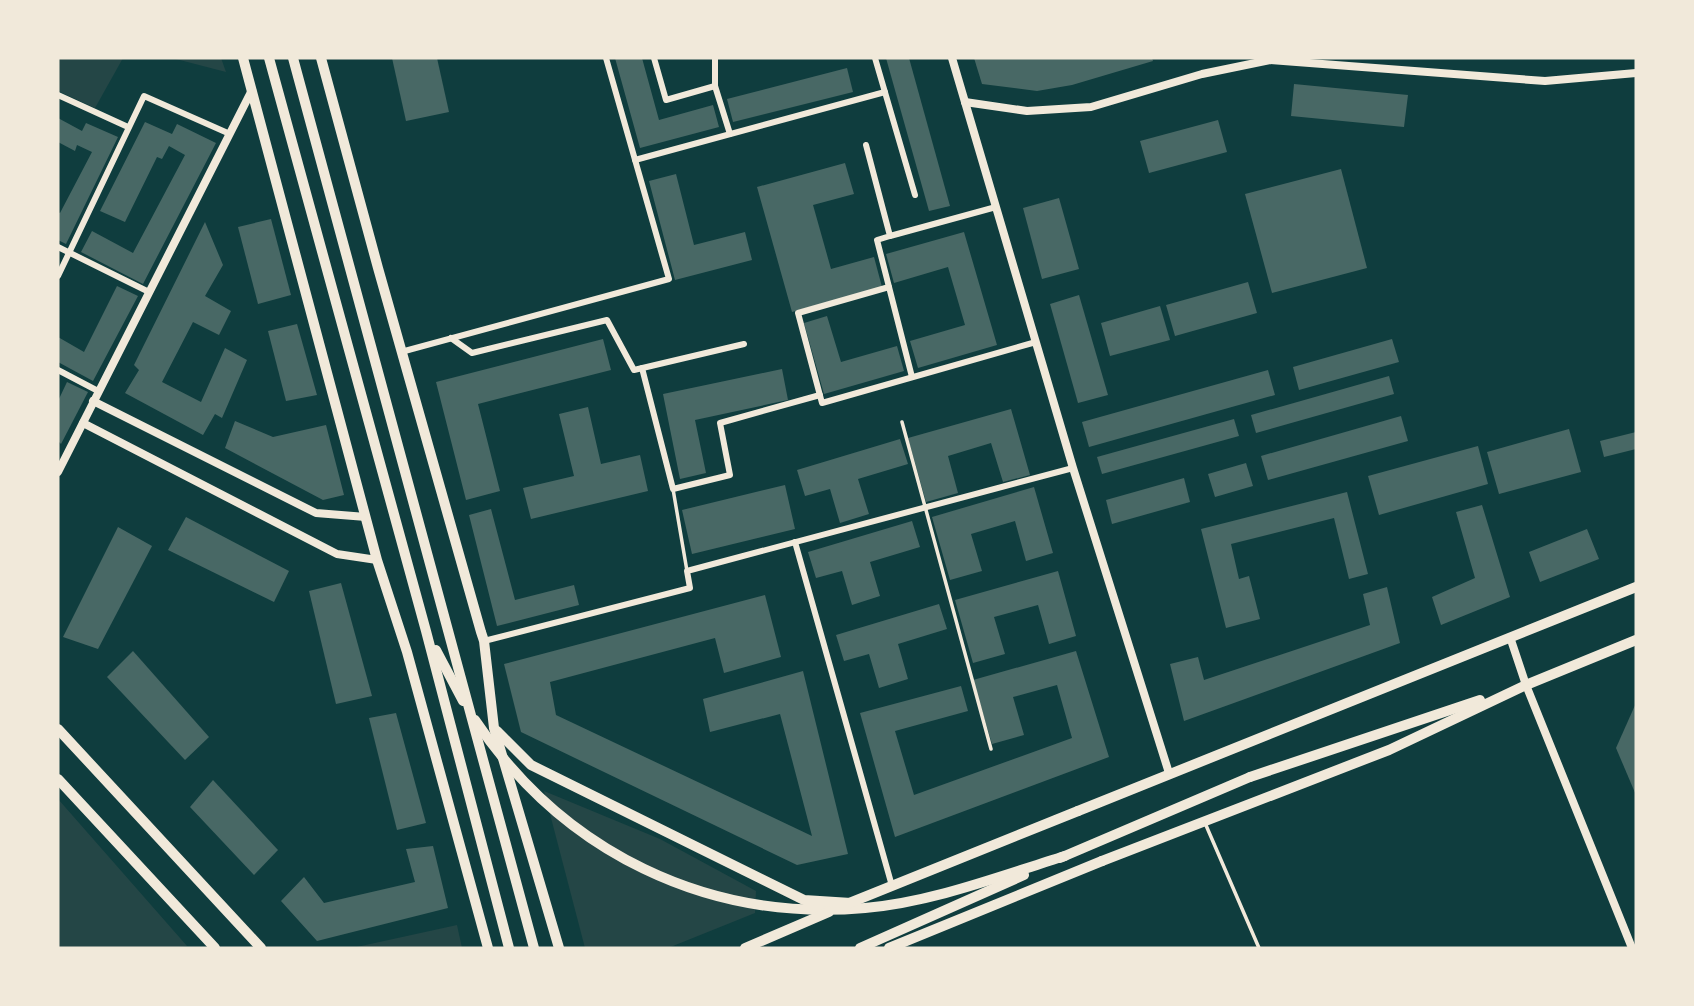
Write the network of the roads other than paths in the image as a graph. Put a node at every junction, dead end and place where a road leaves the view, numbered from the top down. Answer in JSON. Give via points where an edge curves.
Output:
{"nodes":[{"id":1,"x":243,"y":58,"type":"edge"},
{"id":2,"x":269,"y":58,"type":"edge"},
{"id":3,"x":293,"y":58,"type":"edge"},
{"id":4,"x":321,"y":58,"type":"edge"},
{"id":5,"x":606,"y":58,"type":"edge"},
{"id":6,"x":654,"y":58,"type":"edge"},
{"id":7,"x":715,"y":58,"type":"edge"},
{"id":8,"x":875,"y":58,"type":"edge"},
{"id":9,"x":952,"y":58,"type":"edge"},
{"id":10,"x":1636,"y":74,"type":"edge"},
{"id":11,"x":715,"y":86,"type":"junction"},
{"id":12,"x":252,"y":90,"type":"junction"},
{"id":13,"x":885,"y":92,"type":"junction"},
{"id":14,"x":58,"y":95,"type":"edge"},
{"id":15,"x":965,"y":102,"type":"junction"},
{"id":16,"x":128,"y":127,"type":"junction"},
{"id":17,"x":230,"y":134,"type":"junction"},
{"id":18,"x":730,"y":134,"type":"junction"},
{"id":19,"x":866,"y":145,"type":"dead end"},
{"id":20,"x":635,"y":160,"type":"junction"},
{"id":21,"x":915,"y":195,"type":"dead end"},
{"id":22,"x":996,"y":207,"type":"junction"},
{"id":23,"x":890,"y":236,"type":"junction"},
{"id":24,"x":58,"y":247,"type":"edge"},
{"id":25,"x":69,"y":253,"type":"junction"},
{"id":26,"x":58,"y":276,"type":"edge"},
{"id":27,"x":889,"y":287,"type":"junction"},
{"id":28,"x":149,"y":292,"type":"junction"},
{"id":29,"x":451,"y":338,"type":"junction"},
{"id":30,"x":1036,"y":342,"type":"junction"},
{"id":31,"x":744,"y":344,"type":"dead end"},
{"id":32,"x":401,"y":352,"type":"junction"},
{"id":33,"x":642,"y":368,"type":"junction"},
{"id":34,"x":58,"y":370,"type":"edge"},
{"id":35,"x":912,"y":377,"type":"junction"},
{"id":36,"x":98,"y":391,"type":"junction"},
{"id":37,"x":820,"y":395,"type":"junction"},
{"id":38,"x":93,"y":401,"type":"junction"},
{"id":39,"x":902,"y":422,"type":"dead end"},
{"id":40,"x":83,"y":423,"type":"junction"},
{"id":41,"x":59,"y":467,"type":"edge"},
{"id":42,"x":1073,"y":468,"type":"junction"},
{"id":43,"x":673,"y":489,"type":"junction"},
{"id":44,"x":925,"y":508,"type":"junction"},
{"id":45,"x":366,"y":517,"type":"junction"},
{"id":46,"x":795,"y":542,"type":"junction"},
{"id":47,"x":377,"y":560,"type":"junction"},
{"id":48,"x":687,"y":571,"type":"junction"},
{"id":49,"x":1636,"y":587,"type":"edge"},
{"id":50,"x":426,"y":631,"type":"junction"},
{"id":51,"x":483,"y":637,"type":"junction"},
{"id":52,"x":1510,"y":637,"type":"junction"},
{"id":53,"x":1636,"y":640,"type":"edge"},
{"id":54,"x":1526,"y":685,"type":"junction"},
{"id":55,"x":494,"y":728,"type":"junction"},
{"id":56,"x":58,"y":729,"type":"edge"},
{"id":57,"x":991,"y":749,"type":"dead end"},
{"id":58,"x":1169,"y":773,"type":"junction"},
{"id":59,"x":58,"y":779,"type":"edge"},
{"id":60,"x":1204,"y":821,"type":"junction"},
{"id":61,"x":1065,"y":856,"type":"junction"},
{"id":62,"x":892,"y":886,"type":"junction"},
{"id":63,"x":851,"y":902,"type":"junction"},
{"id":64,"x":215,"y":948,"type":"edge"},
{"id":65,"x":261,"y":948,"type":"edge"},
{"id":66,"x":488,"y":948,"type":"edge"},
{"id":67,"x":509,"y":948,"type":"edge"},
{"id":68,"x":534,"y":948,"type":"edge"},
{"id":69,"x":559,"y":948,"type":"edge"},
{"id":70,"x":745,"y":948,"type":"edge"},
{"id":71,"x":860,"y":948,"type":"edge"},
{"id":72,"x":889,"y":948,"type":"edge"},
{"id":73,"x":1259,"y":948,"type":"edge"},
{"id":74,"x":1632,"y":948,"type":"edge"}],
"edges":[{"from":1,"to":12,"type":"main road"},
{"from":2,"to":50,"type":"main road"},
{"from":3,"to":68,"type":"main road"},
{"from":4,"to":32,"type":"main road"},
{"from":5,"to":20,"type":"street"},
{"from":6,"to":11,"type":"street","via":[[666,100]]},
{"from":7,"to":11,"type":"street"},
{"from":8,"to":13,"type":"street"},
{"from":9,"to":15,"type":"street"},
{"from":10,"to":15,"type":"street","via":[[1545,81],[1270,60],[1202,74],[1091,107],[1027,111]]},
{"from":11,"to":18,"type":"street"},
{"from":12,"to":17,"type":"street"},
{"from":12,"to":45,"type":"main road"},
{"from":13,"to":18,"type":"street"},
{"from":13,"to":21,"type":"street"},
{"from":14,"to":16,"type":"street"},
{"from":15,"to":22,"type":"street"},
{"from":16,"to":17,"type":"street","via":[[144,96]]},
{"from":16,"to":25,"type":"street"},
{"from":17,"to":28,"type":"street"},
{"from":18,"to":20,"type":"street"},
{"from":19,"to":23,"type":"street"},
{"from":20,"to":29,"type":"street","via":[[668,279]]},
{"from":22,"to":23,"type":"street"},
{"from":22,"to":30,"type":"street"},
{"from":23,"to":27,"type":"street","via":[[877,240]]},
{"from":24,"to":25,"type":"street"},
{"from":25,"to":26,"type":"street"},
{"from":25,"to":28,"type":"street"},
{"from":27,"to":35,"type":"street"},
{"from":27,"to":37,"type":"street","via":[[798,313]]},
{"from":28,"to":36,"type":"street"},
{"from":29,"to":32,"type":"street"},
{"from":29,"to":33,"type":"street","via":[[472,353],[607,320],[634,370]]},
{"from":30,"to":35,"type":"street"},
{"from":30,"to":42,"type":"street"},
{"from":31,"to":33,"type":"street"},
{"from":32,"to":51,"type":"main road"},
{"from":33,"to":43,"type":"street"},
{"from":34,"to":36,"type":"street"},
{"from":35,"to":37,"type":"street","via":[[822,403]]},
{"from":36,"to":38,"type":"street"},
{"from":37,"to":43,"type":"street","via":[[720,423],[730,475]]},
{"from":38,"to":40,"type":"street"},
{"from":38,"to":45,"type":"street","via":[[316,513]]},
{"from":39,"to":44,"type":"lane"},
{"from":40,"to":41,"type":"street"},
{"from":40,"to":47,"type":"street","via":[[337,554]]},
{"from":42,"to":44,"type":"street"},
{"from":42,"to":58,"type":"street"},
{"from":43,"to":48,"type":"lane"},
{"from":44,"to":46,"type":"street"},
{"from":44,"to":57,"type":"lane"},
{"from":45,"to":47,"type":"main road"},
{"from":46,"to":48,"type":"street"},
{"from":46,"to":62,"type":"street"},
{"from":47,"to":66,"type":"main road","via":[[407,652]]},
{"from":48,"to":51,"type":"street","via":[[690,588]]},
{"from":49,"to":52,"type":"main road"},
{"from":50,"to":61,"type":"main road","via":[[494,749],[527,785],[600,844],[678,885],[777,908],[866,908],[951,891]]},
{"from":50,"to":67,"type":"main road"},
{"from":51,"to":55,"type":"main road"},
{"from":52,"to":54,"type":"street"},
{"from":52,"to":58,"type":"main road"},
{"from":53,"to":54,"type":"main road"},
{"from":54,"to":60,"type":"main road","via":[[1389,750]]},
{"from":54,"to":61,"type":"main road","via":[[1250,777]]},
{"from":54,"to":74,"type":"street"},
{"from":55,"to":63,"type":"main road","via":[[531,765],[804,900]]},
{"from":55,"to":69,"type":"main road"},
{"from":56,"to":65,"type":"main road"},
{"from":58,"to":62,"type":"main road"},
{"from":59,"to":64,"type":"main road"},
{"from":60,"to":72,"type":"main road"},
{"from":60,"to":73,"type":"lane"},
{"from":61,"to":71,"type":"main road"},
{"from":62,"to":63,"type":"main road"},
{"from":63,"to":70,"type":"main road"}]}
